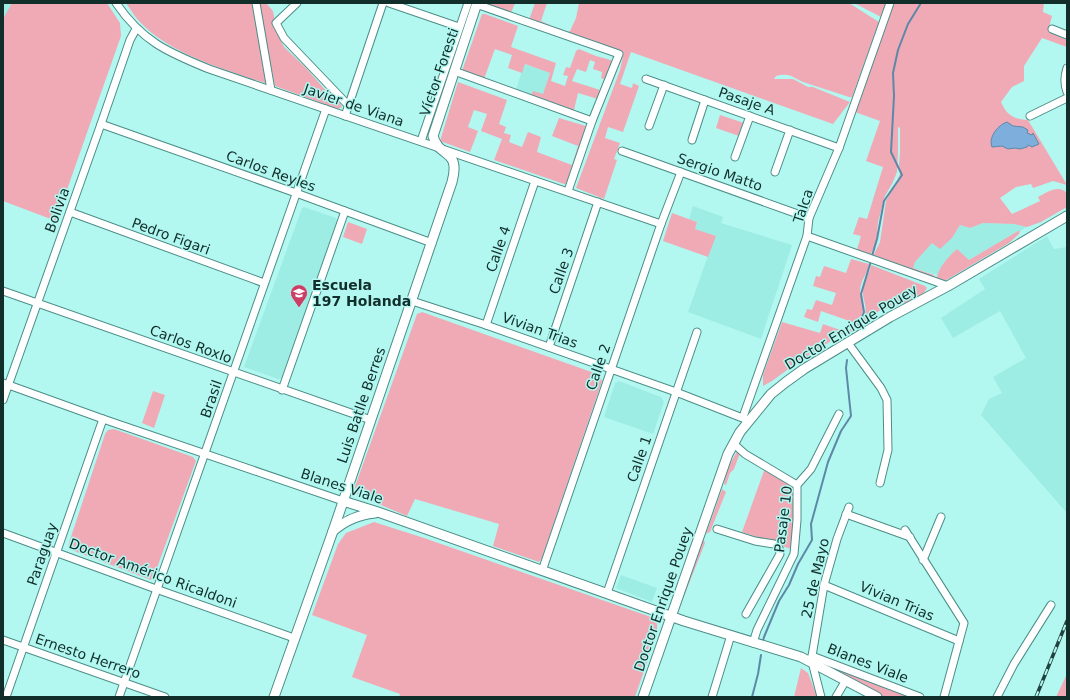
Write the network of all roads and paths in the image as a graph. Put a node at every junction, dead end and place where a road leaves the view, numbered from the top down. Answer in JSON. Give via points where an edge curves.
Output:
{"nodes":[{"id":1,"x":116,"y":3,"type":"edge"},
{"id":2,"x":256,"y":3,"type":"edge"},
{"id":3,"x":297,"y":3,"type":"edge"},
{"id":4,"x":383,"y":3,"type":"edge"},
{"id":5,"x":389,"y":3,"type":"edge"},
{"id":6,"x":474,"y":3,"type":"edge"},
{"id":7,"x":890,"y":3,"type":"edge"},
{"id":8,"x":459,"y":27,"type":"junction"},
{"id":9,"x":136,"y":29,"type":"junction"},
{"id":10,"x":1052,"y":29,"type":"dead end"},
{"id":11,"x":1067,"y":35,"type":"edge"},
{"id":12,"x":1067,"y":68,"type":"edge"},
{"id":13,"x":454,"y":71,"type":"junction"},
{"id":14,"x":646,"y":79,"type":"dead end"},
{"id":15,"x":664,"y":86,"type":"junction"},
{"id":16,"x":271,"y":90,"type":"junction"},
{"id":17,"x":1067,"y":92,"type":"edge"},
{"id":18,"x":1067,"y":98,"type":"edge"},
{"id":19,"x":705,"y":100,"type":"junction"},
{"id":20,"x":348,"y":105,"type":"junction"},
{"id":21,"x":326,"y":109,"type":"junction"},
{"id":22,"x":345,"y":116,"type":"junction"},
{"id":23,"x":750,"y":116,"type":"junction"},
{"id":24,"x":1030,"y":116,"type":"dead end"},
{"id":25,"x":592,"y":121,"type":"junction"},
{"id":26,"x":101,"y":124,"type":"junction"},
{"id":27,"x":649,"y":126,"type":"dead end"},
{"id":28,"x":790,"y":130,"type":"junction"},
{"id":29,"x":692,"y":140,"type":"dead end"},
{"id":30,"x":421,"y":141,"type":"junction"},
{"id":31,"x":839,"y":148,"type":"junction"},
{"id":32,"x":441,"y":149,"type":"junction"},
{"id":33,"x":622,"y":151,"type":"dead end"},
{"id":34,"x":735,"y":157,"type":"dead end"},
{"id":35,"x":681,"y":172,"type":"junction"},
{"id":36,"x":775,"y":172,"type":"dead end"},
{"id":37,"x":535,"y":181,"type":"junction"},
{"id":38,"x":568,"y":191,"type":"junction"},
{"id":39,"x":296,"y":193,"type":"junction"},
{"id":40,"x":598,"y":202,"type":"junction"},
{"id":41,"x":345,"y":211,"type":"junction"},
{"id":42,"x":70,"y":212,"type":"junction"},
{"id":43,"x":1067,"y":216,"type":"edge"},
{"id":44,"x":809,"y":218,"type":"junction"},
{"id":45,"x":661,"y":224,"type":"junction"},
{"id":46,"x":807,"y":236,"type":"junction"},
{"id":47,"x":432,"y":243,"type":"junction"},
{"id":48,"x":264,"y":283,"type":"junction"},
{"id":49,"x":948,"y":286,"type":"junction"},
{"id":50,"x":3,"y":291,"type":"edge"},
{"id":51,"x":412,"y":301,"type":"junction"},
{"id":52,"x":37,"y":303,"type":"junction"},
{"id":53,"x":486,"y":325,"type":"junction"},
{"id":54,"x":697,"y":332,"type":"dead end"},
{"id":55,"x":848,"y":343,"type":"junction"},
{"id":56,"x":549,"y":347,"type":"junction"},
{"id":57,"x":611,"y":370,"type":"junction"},
{"id":58,"x":233,"y":373,"type":"junction"},
{"id":59,"x":6,"y":384,"type":"edge"},
{"id":60,"x":282,"y":390,"type":"junction"},
{"id":61,"x":676,"y":392,"type":"junction"},
{"id":62,"x":3,"y":400,"type":"edge"},
{"id":63,"x":839,"y":414,"type":"dead end"},
{"id":64,"x":103,"y":419,"type":"junction"},
{"id":65,"x":746,"y":419,"type":"junction"},
{"id":66,"x":371,"y":420,"type":"junction"},
{"id":67,"x":734,"y":444,"type":"junction"},
{"id":68,"x":205,"y":454,"type":"junction"},
{"id":69,"x":880,"y":483,"type":"dead end"},
{"id":70,"x":797,"y":485,"type":"junction"},
{"id":71,"x":343,"y":502,"type":"junction"},
{"id":72,"x":378,"y":512,"type":"junction"},
{"id":73,"x":941,"y":518,"type":"dead end"},
{"id":74,"x":717,"y":529,"type":"dead end"},
{"id":75,"x":905,"y":530,"type":"dead end"},
{"id":76,"x":333,"y":531,"type":"junction"},
{"id":77,"x":3,"y":533,"type":"edge"},
{"id":78,"x":910,"y":537,"type":"junction"},
{"id":79,"x":56,"y":551,"type":"junction"},
{"id":80,"x":923,"y":560,"type":"junction"},
{"id":81,"x":542,"y":571,"type":"junction"},
{"id":82,"x":824,"y":585,"type":"junction"},
{"id":83,"x":156,"y":589,"type":"junction"},
{"id":84,"x":607,"y":593,"type":"junction"},
{"id":85,"x":1051,"y":605,"type":"dead end"},
{"id":86,"x":746,"y":614,"type":"dead end"},
{"id":87,"x":672,"y":616,"type":"junction"},
{"id":88,"x":731,"y":635,"type":"junction"},
{"id":89,"x":294,"y":638,"type":"junction"},
{"id":90,"x":3,"y":640,"type":"edge"},
{"id":91,"x":959,"y":641,"type":"junction"},
{"id":92,"x":753,"y":642,"type":"junction"},
{"id":93,"x":24,"y":648,"type":"junction"},
{"id":94,"x":812,"y":659,"type":"junction"},
{"id":95,"x":846,"y":680,"type":"junction"},
{"id":96,"x":125,"y":682,"type":"junction"},
{"id":97,"x":6,"y":697,"type":"edge"},
{"id":98,"x":119,"y":697,"type":"edge"},
{"id":99,"x":164,"y":697,"type":"edge"},
{"id":100,"x":274,"y":697,"type":"edge"},
{"id":101,"x":644,"y":697,"type":"edge"},
{"id":102,"x":712,"y":697,"type":"edge"},
{"id":103,"x":821,"y":697,"type":"edge"},
{"id":104,"x":836,"y":697,"type":"edge"},
{"id":105,"x":877,"y":697,"type":"edge"},
{"id":106,"x":920,"y":697,"type":"edge"},
{"id":107,"x":944,"y":697,"type":"edge"},
{"id":108,"x":997,"y":697,"type":"edge"}],
"edges":[{"from":1,"to":9,"type":"street","name":"Javier de Viana"},
{"from":2,"to":16,"type":"street"},
{"from":3,"to":20,"type":"street","via":[[276,23],[284,38]]},
{"from":4,"to":20,"type":"street"},
{"from":5,"to":8,"type":"street"},
{"from":6,"to":8,"type":"street","name":"Víctor Foresti"},
{"from":6,"to":13,"type":"street","name":"Víctor Foresti"},
{"from":6,"to":25,"type":"street","via":[[619,54]]},
{"from":7,"to":31,"type":"street","name":"Talca"},
{"from":8,"to":30,"type":"street","name":"Víctor Foresti"},
{"from":9,"to":16,"type":"street","name":"Javier de Viana","via":[[179,57]]},
{"from":9,"to":26,"type":"street","name":"Bolivia"},
{"from":10,"to":11,"type":"street"},
{"from":12,"to":17,"type":"street"},
{"from":13,"to":25,"type":"street"},
{"from":13,"to":32,"type":"street","name":"Víctor Foresti","via":[[433,136]]},
{"from":14,"to":15,"type":"street","name":"Pasaje A"},
{"from":15,"to":19,"type":"street","name":"Pasaje A"},
{"from":15,"to":27,"type":"street"},
{"from":16,"to":21,"type":"street","name":"Javier de Viana"},
{"from":18,"to":24,"type":"street"},
{"from":19,"to":23,"type":"street","name":"Pasaje A"},
{"from":19,"to":29,"type":"street"},
{"from":20,"to":22,"type":"street"},
{"from":21,"to":22,"type":"street","name":"Javier de Viana"},
{"from":21,"to":39,"type":"street","name":"Brasil"},
{"from":22,"to":30,"type":"street","name":"Javier de Viana"},
{"from":23,"to":28,"type":"street","name":"Pasaje A"},
{"from":23,"to":34,"type":"street"},
{"from":25,"to":38,"type":"street"},
{"from":26,"to":39,"type":"street","name":"Carlos Reyles"},
{"from":26,"to":42,"type":"street","name":"Bolivia"},
{"from":28,"to":31,"type":"street","name":"Pasaje A"},
{"from":28,"to":36,"type":"street"},
{"from":30,"to":32,"type":"street","name":"Javier de Viana"},
{"from":31,"to":44,"type":"street","name":"Talca"},
{"from":32,"to":37,"type":"street","name":"Javier de Viana"},
{"from":32,"to":47,"type":"street","name":"Luis Batlle Berres","via":[[452,159],[455,168]]},
{"from":33,"to":35,"type":"street","name":"Sergio Matto"},
{"from":35,"to":44,"type":"street","name":"Sergio Matto"},
{"from":35,"to":45,"type":"street","name":"Calle 2"},
{"from":37,"to":38,"type":"street","name":"Javier de Viana"},
{"from":37,"to":53,"type":"street","name":"Calle 4"},
{"from":38,"to":40,"type":"street","name":"Javier de Viana"},
{"from":39,"to":41,"type":"street","name":"Carlos Reyles"},
{"from":39,"to":48,"type":"street","name":"Brasil"},
{"from":40,"to":45,"type":"street","name":"Javier de Viana"},
{"from":40,"to":56,"type":"street","name":"Calle 3"},
{"from":41,"to":47,"type":"street","name":"Carlos Reyles"},
{"from":41,"to":60,"type":"street"},
{"from":42,"to":48,"type":"street","name":"Pedro Figari"},
{"from":42,"to":52,"type":"street","name":"Bolivia"},
{"from":43,"to":49,"type":"street","name":"Doctor Enrique Pouey"},
{"from":44,"to":46,"type":"street","name":"Talca"},
{"from":45,"to":57,"type":"street","name":"Calle 2"},
{"from":46,"to":49,"type":"street"},
{"from":46,"to":65,"type":"street","name":"Talca"},
{"from":47,"to":51,"type":"street","name":"Luis Batlle Berres"},
{"from":48,"to":58,"type":"street","name":"Brasil"},
{"from":49,"to":55,"type":"street","name":"Doctor Enrique Pouey"},
{"from":50,"to":52,"type":"street","name":"Carlos Roxlo"},
{"from":51,"to":53,"type":"street","name":"Vivian Trias"},
{"from":51,"to":66,"type":"street","name":"Luis Batlle Berres"},
{"from":52,"to":58,"type":"street","name":"Carlos Roxlo"},
{"from":52,"to":59,"type":"street","name":"Bolivia"},
{"from":53,"to":56,"type":"street","name":"Vivian Trias"},
{"from":54,"to":61,"type":"street","name":"Calle 1"},
{"from":55,"to":65,"type":"street","name":"Doctor Enrique Pouey","via":[[804,368],[771,394]]},
{"from":55,"to":69,"type":"street","via":[[887,400],[888,450]]},
{"from":56,"to":57,"type":"street","name":"Vivian Trias"},
{"from":57,"to":61,"type":"street","name":"Vivian Trias"},
{"from":57,"to":81,"type":"street","name":"Calle 2"},
{"from":58,"to":60,"type":"street","name":"Carlos Roxlo"},
{"from":58,"to":68,"type":"street","name":"Brasil"},
{"from":59,"to":62,"type":"street","name":"Bolivia"},
{"from":59,"to":64,"type":"street","name":"Blanes Viale"},
{"from":60,"to":66,"type":"street","name":"Carlos Roxlo"},
{"from":61,"to":65,"type":"street","name":"Vivian Trias"},
{"from":61,"to":84,"type":"street","name":"Calle 1"},
{"from":63,"to":70,"type":"street","name":"Pasaje 10","via":[[811,469]]},
{"from":64,"to":68,"type":"street","name":"Blanes Viale"},
{"from":64,"to":79,"type":"street","name":"Paraguay"},
{"from":65,"to":67,"type":"street","name":"Doctor Enrique Pouey"},
{"from":66,"to":71,"type":"street","name":"Luis Batlle Berres"},
{"from":67,"to":70,"type":"street","via":[[745,454]]},
{"from":67,"to":87,"type":"street","name":"Doctor Enrique Pouey","via":[[728,454]]},
{"from":68,"to":71,"type":"street","name":"Blanes Viale"},
{"from":68,"to":83,"type":"street","name":"Brasil"},
{"from":70,"to":92,"type":"street","name":"Pasaje 10","via":[[794,554]]},
{"from":71,"to":72,"type":"street","name":"Blanes Viale"},
{"from":71,"to":76,"type":"street","name":"Luis Batlle Berres"},
{"from":72,"to":76,"type":"street","via":[[355,517]]},
{"from":72,"to":81,"type":"street","name":"Blanes Viale"},
{"from":73,"to":80,"type":"street"},
{"from":74,"to":86,"type":"street","via":[[774,544],[779,548],[780,554]]},
{"from":75,"to":78,"type":"street"},
{"from":76,"to":89,"type":"street","name":"Luis Batlle Berres"},
{"from":77,"to":79,"type":"street","name":"Doctor Américo Ricaldoni"},
{"from":78,"to":80,"type":"street"},
{"from":78,"to":82,"type":"street","name":"25 de Mayo","via":[[848,510]]},
{"from":79,"to":83,"type":"street","name":"Doctor Américo Ricaldoni"},
{"from":79,"to":93,"type":"street","name":"Paraguay"},
{"from":80,"to":91,"type":"street","via":[[964,623]]},
{"from":81,"to":84,"type":"street","name":"Blanes Viale"},
{"from":82,"to":91,"type":"street","name":"Vivian Trias"},
{"from":82,"to":94,"type":"street","name":"25 de Mayo"},
{"from":83,"to":89,"type":"street","name":"Doctor Américo Ricaldoni"},
{"from":83,"to":96,"type":"street","name":"Brasil"},
{"from":84,"to":87,"type":"street","name":"Blanes Viale"},
{"from":85,"to":108,"type":"street","via":[[1014,664]]},
{"from":87,"to":88,"type":"street","name":"Blanes Viale"},
{"from":87,"to":101,"type":"street","name":"Doctor Enrique Pouey"},
{"from":88,"to":92,"type":"street","name":"Blanes Viale"},
{"from":88,"to":102,"type":"street"},
{"from":89,"to":100,"type":"street","name":"Luis Batlle Berres"},
{"from":90,"to":93,"type":"street","name":"Ernesto Herrero"},
{"from":91,"to":107,"type":"street"},
{"from":92,"to":94,"type":"street","name":"Blanes Viale"},
{"from":93,"to":96,"type":"street","name":"Ernesto Herrero"},
{"from":93,"to":97,"type":"street","name":"Paraguay"},
{"from":94,"to":95,"type":"street","name":"Blanes Viale"},
{"from":94,"to":103,"type":"street","name":"25 de Mayo"},
{"from":94,"to":106,"type":"street","name":"Blanes Viale"},
{"from":95,"to":104,"type":"street"},
{"from":95,"to":105,"type":"street","name":"Blanes Viale"},
{"from":96,"to":98,"type":"street","name":"Brasil"},
{"from":96,"to":99,"type":"street","name":"Ernesto Herrero"}]}
